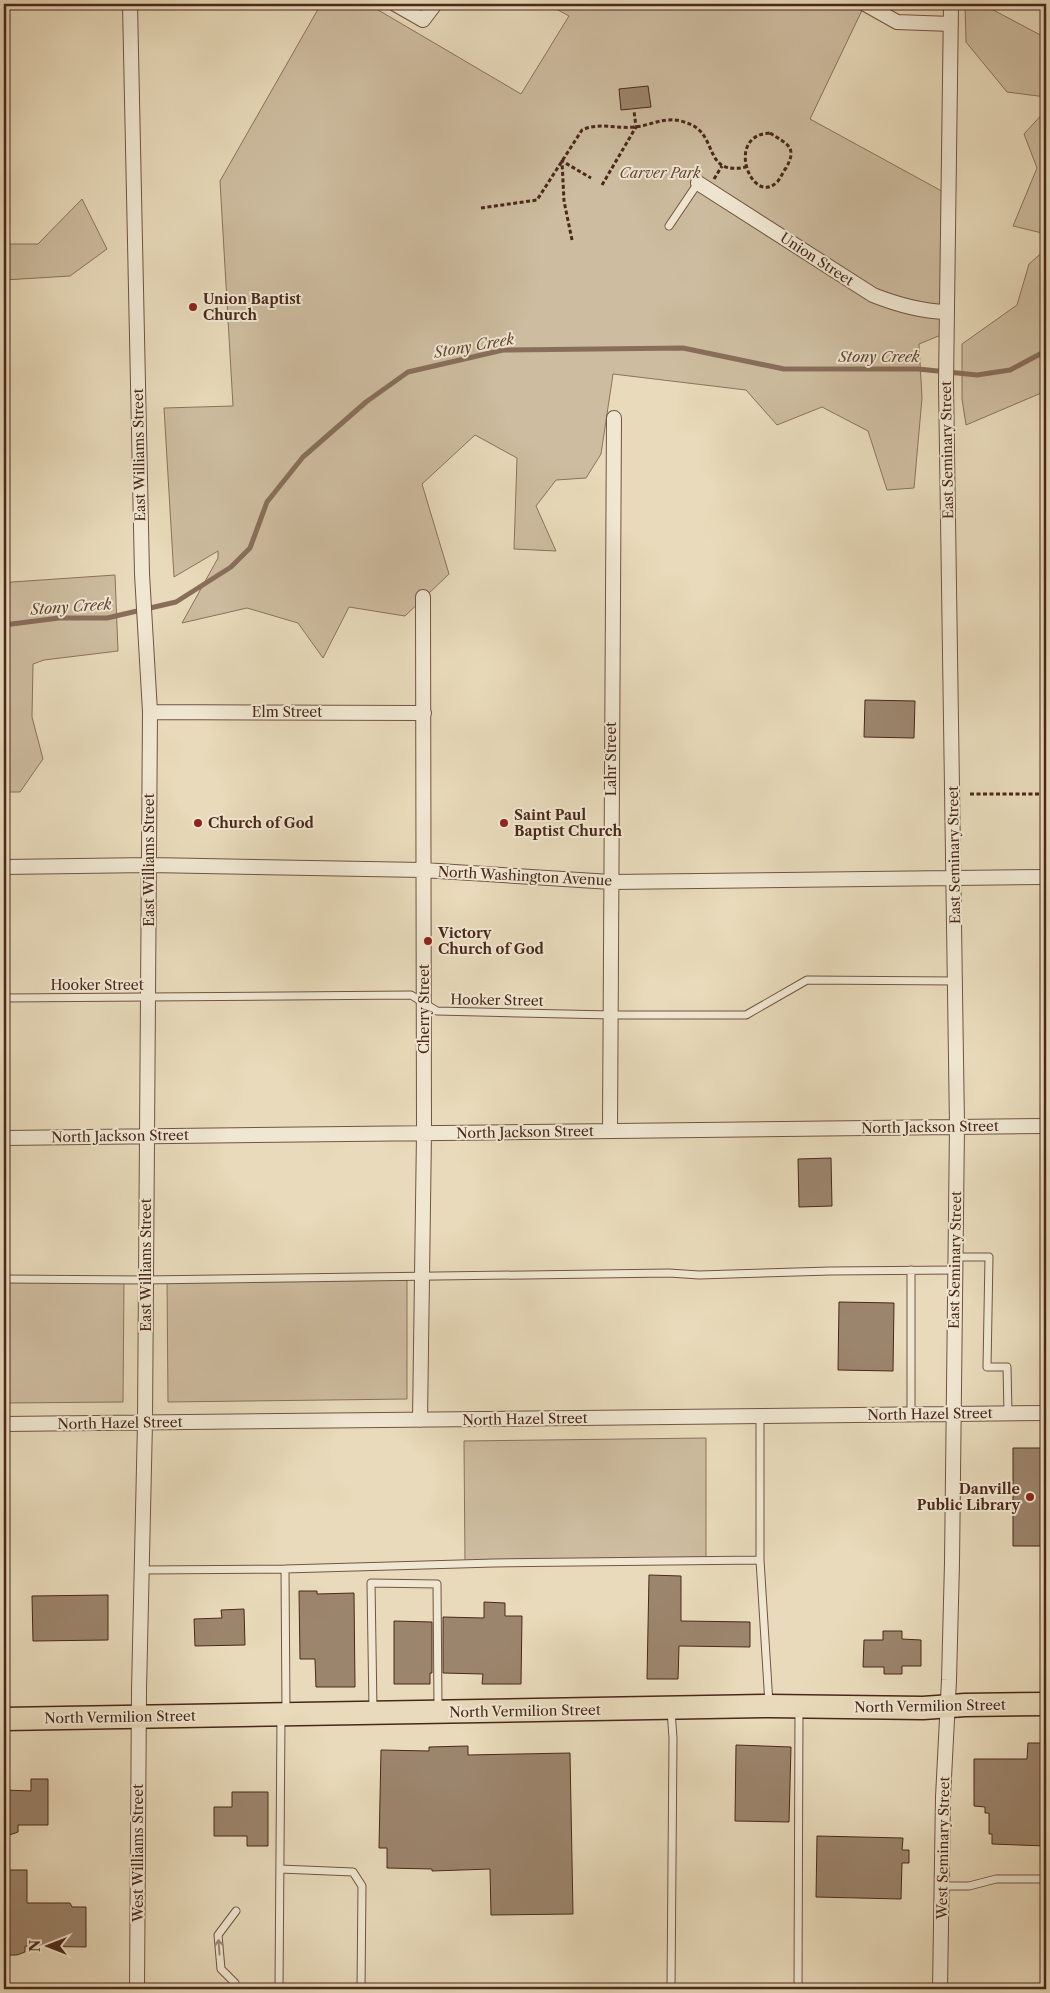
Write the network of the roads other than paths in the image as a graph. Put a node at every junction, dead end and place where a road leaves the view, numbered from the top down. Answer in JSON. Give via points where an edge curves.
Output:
{"nodes":[{"id":1,"x":130,"y":4,"type":"edge"},
{"id":2,"x":395,"y":4,"type":"edge"},
{"id":3,"x":435,"y":4,"type":"edge"},
{"id":4,"x":865,"y":4,"type":"edge"},
{"id":5,"x":950,"y":4,"type":"edge"},
{"id":6,"x":951,"y":24,"type":"junction"},
{"id":7,"x":698,"y":183,"type":"joint"},
{"id":8,"x":669,"y":226,"type":"dead end"},
{"id":9,"x":946,"y":312,"type":"junction"},
{"id":10,"x":614,"y":418,"type":"dead end"},
{"id":11,"x":423,"y":597,"type":"dead end"},
{"id":12,"x":150,"y":712,"type":"junction"},
{"id":13,"x":424,"y":713,"type":"junction"},
{"id":14,"x":150,"y":865,"type":"junction"},
{"id":15,"x":4,"y":867,"type":"edge"},
{"id":16,"x":423,"y":870,"type":"junction"},
{"id":17,"x":1046,"y":877,"type":"edge"},
{"id":18,"x":954,"y":878,"type":"junction"},
{"id":19,"x":610,"y":882,"type":"junction"},
{"id":20,"x":956,"y":981,"type":"junction"},
{"id":21,"x":4,"y":998,"type":"edge"},
{"id":22,"x":148,"y":998,"type":"junction"},
{"id":23,"x":424,"y":1003,"type":"junction"},
{"id":24,"x":610,"y":1014,"type":"junction"},
{"id":25,"x":957,"y":1126,"type":"junction"},
{"id":26,"x":1046,"y":1126,"type":"edge"},
{"id":27,"x":610,"y":1130,"type":"junction"},
{"id":28,"x":424,"y":1133,"type":"junction"},
{"id":29,"x":147,"y":1135,"type":"junction"},
{"id":30,"x":4,"y":1138,"type":"edge"},
{"id":31,"x":956,"y":1264,"type":"junction"},
{"id":32,"x":911,"y":1270,"type":"junction"},
{"id":33,"x":423,"y":1277,"type":"junction"},
{"id":34,"x":4,"y":1279,"type":"edge"},
{"id":35,"x":145,"y":1280,"type":"junction"},
{"id":36,"x":1046,"y":1413,"type":"edge"},
{"id":37,"x":911,"y":1414,"type":"junction"},
{"id":38,"x":953,"y":1414,"type":"junction"},
{"id":39,"x":1008,"y":1414,"type":"junction"},
{"id":40,"x":760,"y":1416,"type":"junction"},
{"id":41,"x":420,"y":1420,"type":"junction"},
{"id":42,"x":145,"y":1422,"type":"junction"},
{"id":43,"x":4,"y":1424,"type":"edge"},
{"id":44,"x":760,"y":1560,"type":"junction"},
{"id":45,"x":286,"y":1569,"type":"junction"},
{"id":46,"x":142,"y":1570,"type":"junction"},
{"id":47,"x":1046,"y":1704,"type":"edge"},
{"id":48,"x":769,"y":1706,"type":"junction"},
{"id":49,"x":947,"y":1706,"type":"junction"},
{"id":50,"x":671,"y":1708,"type":"junction"},
{"id":51,"x":799,"y":1708,"type":"junction"},
{"id":52,"x":438,"y":1712,"type":"junction"},
{"id":53,"x":373,"y":1713,"type":"junction"},
{"id":54,"x":284,"y":1715,"type":"junction"},
{"id":55,"x":139,"y":1717,"type":"junction"},
{"id":56,"x":4,"y":1719,"type":"edge"},
{"id":57,"x":280,"y":1869,"type":"junction"},
{"id":58,"x":1046,"y":1879,"type":"edge"},
{"id":59,"x":943,"y":1886,"type":"junction"},
{"id":60,"x":236,"y":1911,"type":"dead end"},
{"id":61,"x":235,"y":1983,"type":"dead end"},
{"id":62,"x":137,"y":1989,"type":"edge"},
{"id":63,"x":279,"y":1989,"type":"edge"},
{"id":64,"x":361,"y":1989,"type":"edge"},
{"id":65,"x":671,"y":1989,"type":"edge"},
{"id":66,"x":798,"y":1989,"type":"edge"},
{"id":67,"x":940,"y":1989,"type":"edge"}],
"edges":[{"from":1,"to":12,"type":"street","name":"East Williams Street","via":[[142,574]]},
{"from":2,"to":3,"type":"street","via":[[423,20]]},
{"from":4,"to":6,"type":"street","via":[[897,22]]},
{"from":5,"to":6,"type":"street","name":"East Seminary Street"},
{"from":6,"to":9,"type":"street","name":"East Seminary Street"},
{"from":7,"to":8,"type":"lane"},
{"from":7,"to":9,"type":"street","name":"Union Street","via":[[873,295],[923,311]]},
{"from":9,"to":18,"type":"street","name":"East Seminary Street"},
{"from":10,"to":19,"type":"street","name":"Lahr Street"},
{"from":11,"to":13,"type":"street","name":"Cherry Street"},
{"from":12,"to":13,"type":"street","name":"Elm Street"},
{"from":12,"to":14,"type":"street","name":"East Williams Street"},
{"from":13,"to":16,"type":"street","name":"Cherry Street"},
{"from":14,"to":15,"type":"street","name":"North Washington Avenue"},
{"from":14,"to":16,"type":"street","name":"North Washington Avenue"},
{"from":14,"to":22,"type":"street","name":"East Williams Street"},
{"from":16,"to":19,"type":"street","name":"North Washington Avenue"},
{"from":16,"to":23,"type":"street","name":"Cherry Street"},
{"from":17,"to":18,"type":"street","name":"North Washington Avenue"},
{"from":18,"to":19,"type":"street","name":"North Washington Avenue"},
{"from":18,"to":20,"type":"street","name":"East Seminary Street"},
{"from":19,"to":24,"type":"street","name":"Lahr Street"},
{"from":20,"to":24,"type":"lane","name":"Hooker Street","via":[[807,980],[746,1015]]},
{"from":20,"to":25,"type":"street","name":"East Seminary Street"},
{"from":21,"to":22,"type":"lane","name":"Hooker Street"},
{"from":22,"to":23,"type":"lane","name":"Hooker Street","via":[[411,995]]},
{"from":22,"to":29,"type":"street","name":"East Williams Street"},
{"from":23,"to":24,"type":"lane","name":"Hooker Street","via":[[436,1011]]},
{"from":23,"to":28,"type":"street","name":"Cherry Street"},
{"from":24,"to":27,"type":"street","name":"Lahr Street"},
{"from":25,"to":26,"type":"street","name":"North Jackson Street"},
{"from":25,"to":27,"type":"street","name":"North Jackson Street"},
{"from":25,"to":31,"type":"street","name":"East Seminary Street"},
{"from":27,"to":28,"type":"street","name":"North Jackson Street"},
{"from":28,"to":29,"type":"street","name":"North Jackson Street"},
{"from":28,"to":33,"type":"street","name":"Cherry Street"},
{"from":29,"to":30,"type":"street","name":"North Jackson Street"},
{"from":29,"to":35,"type":"street","name":"East Williams Street"},
{"from":31,"to":32,"type":"lane"},
{"from":31,"to":38,"type":"street","name":"East Seminary Street"},
{"from":31,"to":39,"type":"lane","via":[[989,1257],[988,1367],[1006,1367]]},
{"from":32,"to":33,"type":"lane"},
{"from":32,"to":37,"type":"lane"},
{"from":33,"to":35,"type":"lane"},
{"from":33,"to":41,"type":"street","name":"Cherry Street"},
{"from":34,"to":35,"type":"lane"},
{"from":35,"to":42,"type":"street","name":"East Williams Street"},
{"from":36,"to":39,"type":"street","name":"North Hazel Street"},
{"from":37,"to":38,"type":"street","name":"North Hazel Street"},
{"from":37,"to":40,"type":"street","name":"North Hazel Street"},
{"from":38,"to":39,"type":"street","name":"North Hazel Street"},
{"from":38,"to":49,"type":"street","name":"East Seminary Street"},
{"from":40,"to":41,"type":"street","name":"North Hazel Street"},
{"from":40,"to":44,"type":"lane"},
{"from":41,"to":42,"type":"street","name":"North Hazel Street"},
{"from":42,"to":43,"type":"street","name":"North Hazel Street"},
{"from":42,"to":46,"type":"street","name":"East Williams Street"},
{"from":44,"to":45,"type":"lane"},
{"from":44,"to":48,"type":"lane"},
{"from":45,"to":46,"type":"lane"},
{"from":45,"to":54,"type":"lane"},
{"from":46,"to":55,"type":"street","name":"East Williams Street"},
{"from":47,"to":49,"type":"main road","name":"North Vermilion Street"},
{"from":48,"to":50,"type":"main road","name":"North Vermilion Street"},
{"from":48,"to":51,"type":"main road","name":"North Vermilion Street"},
{"from":49,"to":51,"type":"main road","name":"North Vermilion Street"},
{"from":49,"to":59,"type":"street","name":"West Seminary Street"},
{"from":50,"to":52,"type":"main road","name":"North Vermilion Street"},
{"from":50,"to":65,"type":"lane"},
{"from":51,"to":66,"type":"lane"},
{"from":52,"to":53,"type":"main road","name":"North Vermilion Street"},
{"from":52,"to":53,"type":"lane","via":[[437,1584],[371,1583]]},
{"from":53,"to":54,"type":"main road","name":"North Vermilion Street"},
{"from":54,"to":55,"type":"main road","name":"North Vermilion Street"},
{"from":54,"to":57,"type":"lane"},
{"from":55,"to":56,"type":"main road","name":"North Vermilion Street"},
{"from":55,"to":62,"type":"street","name":"West Williams Street"},
{"from":57,"to":63,"type":"lane"},
{"from":57,"to":64,"type":"lane","via":[[352,1872],[362,1886]]},
{"from":58,"to":59,"type":"lane","via":[[996,1879],[969,1886]]},
{"from":59,"to":67,"type":"street","name":"West Seminary Street"},
{"from":61,"to":60,"type":"lane","one_way":true,"via":[[220,1969],[218,1935]]}]}
